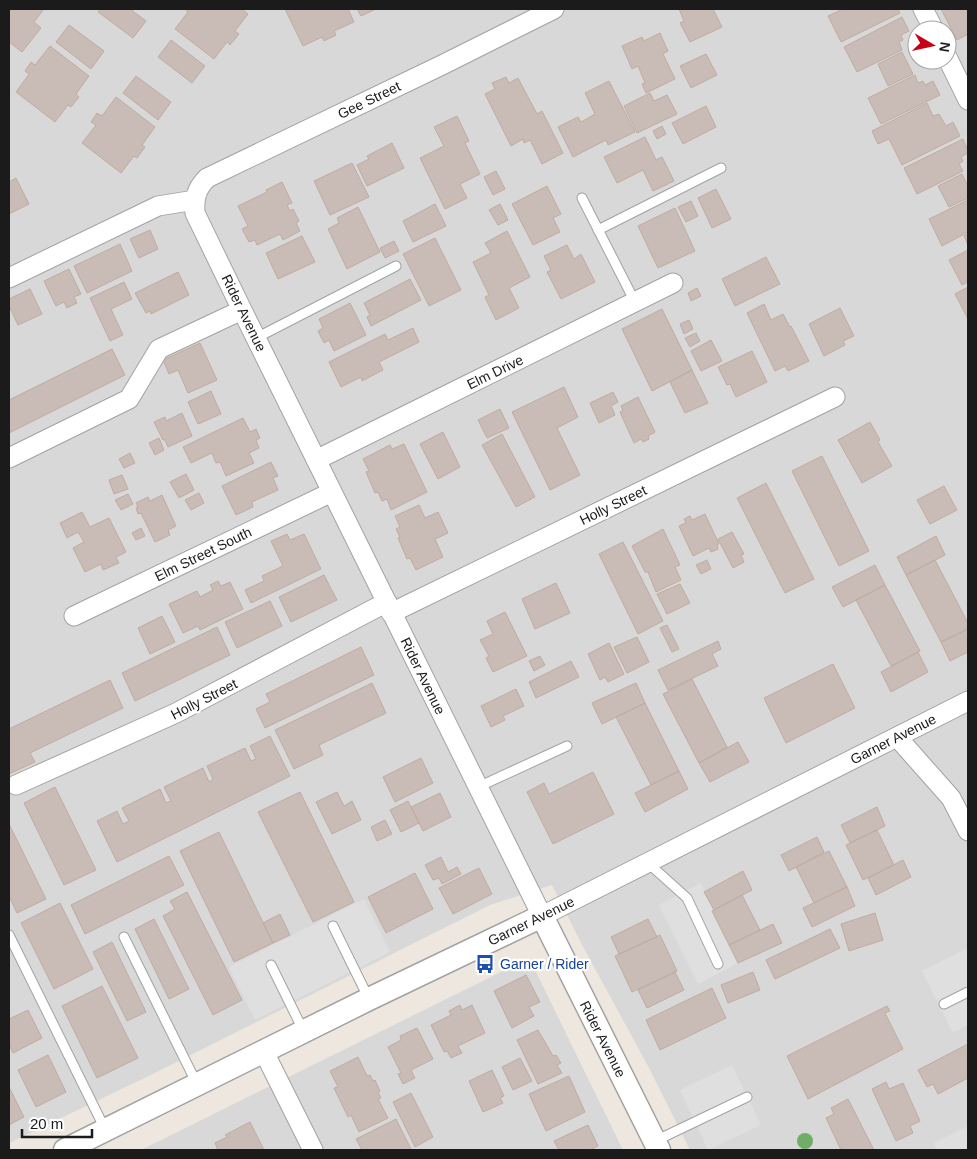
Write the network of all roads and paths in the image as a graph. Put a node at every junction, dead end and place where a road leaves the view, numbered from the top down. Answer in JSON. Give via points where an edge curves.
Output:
{"nodes":[{"id":1,"x":554,"y":9,"type":"edge"},
{"id":2,"x":963,"y":77,"type":"edge"},
{"id":3,"x":968,"y":100,"type":"edge"},
{"id":4,"x":721,"y":168,"type":"dead end"},
{"id":5,"x":582,"y":198,"type":"dead end"},
{"id":6,"x":195,"y":200,"type":"junction"},
{"id":7,"x":598,"y":230,"type":"junction"},
{"id":8,"x":396,"y":266,"type":"dead end"},
{"id":9,"x":9,"y":278,"type":"edge"},
{"id":10,"x":673,"y":283,"type":"dead end"},
{"id":11,"x":635,"y":302,"type":"junction"},
{"id":12,"x":242,"y":310,"type":"junction"},
{"id":13,"x":256,"y":338,"type":"junction"},
{"id":14,"x":835,"y":397,"type":"dead end"},
{"id":15,"x":9,"y":458,"type":"edge"},
{"id":16,"x":316,"y":460,"type":"junction"},
{"id":17,"x":332,"y":492,"type":"junction"},
{"id":18,"x":389,"y":608,"type":"junction"},
{"id":19,"x":74,"y":616,"type":"dead end"},
{"id":20,"x":968,"y":701,"type":"edge"},
{"id":21,"x":897,"y":737,"type":"junction"},
{"id":22,"x":567,"y":746,"type":"dead end"},
{"id":23,"x":16,"y":785,"type":"dead end"},
{"id":24,"x":478,"y":787,"type":"junction"},
{"id":25,"x":968,"y":831,"type":"edge"},
{"id":26,"x":648,"y":863,"type":"junction"},
{"id":27,"x":542,"y":916,"type":"junction"},
{"id":28,"x":333,"y":926,"type":"dead end"},
{"id":29,"x":9,"y":935,"type":"edge"},
{"id":30,"x":124,"y":937,"type":"dead end"},
{"id":31,"x":718,"y":964,"type":"dead end"},
{"id":32,"x":270,"y":965,"type":"dead end"},
{"id":33,"x":968,"y":992,"type":"edge"},
{"id":34,"x":368,"y":999,"type":"junction"},
{"id":35,"x":944,"y":1004,"type":"dead end"},
{"id":36,"x":304,"y":1032,"type":"junction"},
{"id":37,"x":264,"y":1052,"type":"junction"},
{"id":38,"x":197,"y":1085,"type":"junction"},
{"id":39,"x":747,"y":1097,"type":"dead end"},
{"id":40,"x":105,"y":1130,"type":"junction"},
{"id":41,"x":656,"y":1146,"type":"edge"},
{"id":42,"x":64,"y":1150,"type":"edge"},
{"id":43,"x":313,"y":1150,"type":"edge"}],
"edges":[{"from":1,"to":6,"type":"street","name":"Gee Street","via":[[207,178],[198,189]]},
{"from":2,"to":3,"type":"street"},
{"from":4,"to":7,"type":"lane"},
{"from":5,"to":7,"type":"lane"},
{"from":6,"to":9,"type":"street","via":[[158,206]]},
{"from":6,"to":12,"type":"street","name":"Rider Avenue","via":[[195,213]]},
{"from":7,"to":11,"type":"lane"},
{"from":8,"to":13,"type":"lane"},
{"from":10,"to":11,"type":"street","name":"Elm Drive"},
{"from":11,"to":16,"type":"street","name":"Elm Drive"},
{"from":12,"to":13,"type":"street","name":"Rider Avenue"},
{"from":12,"to":15,"type":"street","via":[[159,349],[129,399]]},
{"from":13,"to":16,"type":"street","name":"Rider Avenue"},
{"from":14,"to":18,"type":"street","name":"Holly Street"},
{"from":16,"to":17,"type":"street","name":"Rider Avenue"},
{"from":17,"to":18,"type":"street","name":"Rider Avenue"},
{"from":17,"to":19,"type":"street","name":"Elm Street South"},
{"from":18,"to":23,"type":"street","name":"Holly Street","via":[[176,714]]},
{"from":18,"to":24,"type":"street","name":"Rider Avenue"},
{"from":20,"to":21,"type":"street","name":"Garner Avenue"},
{"from":21,"to":25,"type":"street","via":[[951,798]]},
{"from":21,"to":26,"type":"street","name":"Garner Avenue"},
{"from":22,"to":24,"type":"lane"},
{"from":24,"to":27,"type":"street","name":"Rider Avenue"},
{"from":26,"to":27,"type":"street","name":"Garner Avenue"},
{"from":26,"to":31,"type":"lane","via":[[687,898]]},
{"from":27,"to":34,"type":"street","name":"Garner Avenue"},
{"from":27,"to":41,"type":"street","name":"Rider Avenue"},
{"from":28,"to":34,"type":"lane"},
{"from":29,"to":40,"type":"lane"},
{"from":30,"to":38,"type":"lane"},
{"from":32,"to":36,"type":"lane"},
{"from":33,"to":35,"type":"lane"},
{"from":34,"to":36,"type":"street","name":"Garner Avenue"},
{"from":36,"to":37,"type":"street","name":"Garner Avenue"},
{"from":37,"to":38,"type":"street","name":"Garner Avenue"},
{"from":37,"to":43,"type":"street"},
{"from":38,"to":40,"type":"street","name":"Garner Avenue"},
{"from":39,"to":41,"type":"lane"},
{"from":40,"to":42,"type":"street","name":"Garner Avenue"}]}
